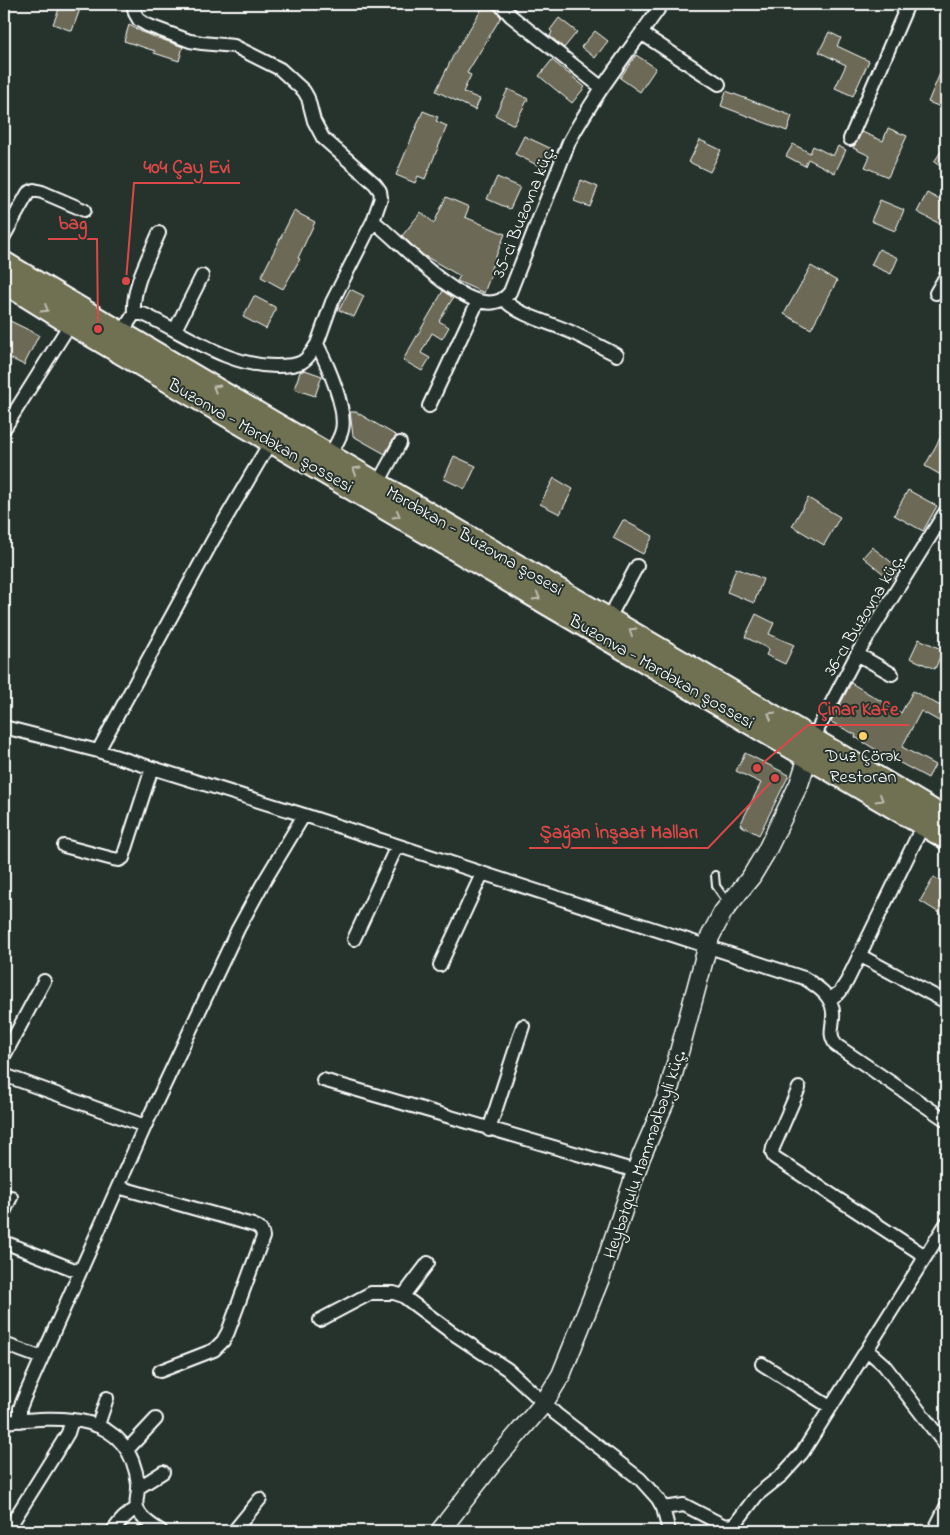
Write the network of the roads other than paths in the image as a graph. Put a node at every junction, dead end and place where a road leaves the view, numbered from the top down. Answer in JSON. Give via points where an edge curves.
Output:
{"nodes":[{"id":1,"x":133,"y":4,"type":"edge"},
{"id":2,"x":500,"y":4,"type":"edge"},
{"id":3,"x":662,"y":4,"type":"edge"},
{"id":4,"x":908,"y":4,"type":"edge"},
{"id":5,"x":642,"y":33,"type":"junction"},
{"id":6,"x":719,"y":84,"type":"dead end"},
{"id":7,"x":601,"y":87,"type":"junction"},
{"id":8,"x":850,"y":139,"type":"dead end"},
{"id":9,"x":84,"y":210,"type":"dead end"},
{"id":10,"x":373,"y":221,"type":"junction"},
{"id":11,"x":159,"y":233,"type":"dead end"},
{"id":12,"x":4,"y":236,"type":"edge"},
{"id":13,"x":4,"y":262,"type":"edge"},
{"id":14,"x":202,"y":276,"type":"dead end"},
{"id":15,"x":946,"y":276,"type":"edge"},
{"id":16,"x":4,"y":283,"type":"edge"},
{"id":17,"x":936,"y":293,"type":"dead end"},
{"id":18,"x":504,"y":300,"type":"junction"},
{"id":19,"x":478,"y":302,"type":"junction"},
{"id":20,"x":134,"y":314,"type":"junction"},
{"id":21,"x":70,"y":324,"type":"junction"},
{"id":22,"x":175,"y":330,"type":"junction"},
{"id":23,"x":122,"y":332,"type":"junction"},
{"id":24,"x":317,"y":344,"type":"junction"},
{"id":25,"x":617,"y":355,"type":"dead end"},
{"id":26,"x":429,"y":406,"type":"dead end"},
{"id":27,"x":4,"y":429,"type":"edge"},
{"id":28,"x":271,"y":441,"type":"junction"},
{"id":29,"x":400,"y":443,"type":"dead end"},
{"id":30,"x":330,"y":455,"type":"junction"},
{"id":31,"x":378,"y":483,"type":"junction"},
{"id":32,"x":946,"y":511,"type":"edge"},
{"id":33,"x":637,"y":566,"type":"dead end"},
{"id":34,"x":609,"y":618,"type":"junction"},
{"id":35,"x":857,"y":654,"type":"junction"},
{"id":36,"x":892,"y":674,"type":"dead end"},
{"id":37,"x":4,"y":727,"type":"edge"},
{"id":38,"x":811,"y":748,"type":"junction"},
{"id":39,"x":98,"y":751,"type":"junction"},
{"id":40,"x":152,"y":768,"type":"junction"},
{"id":41,"x":304,"y":816,"type":"junction"},
{"id":42,"x":946,"y":818,"type":"edge"},
{"id":43,"x":923,"y":825,"type":"junction"},
{"id":44,"x":946,"y":839,"type":"edge"},
{"id":45,"x":64,"y":846,"type":"dead end"},
{"id":46,"x":397,"y":846,"type":"junction"},
{"id":47,"x":482,"y":874,"type":"junction"},
{"id":48,"x":715,"y":875,"type":"dead end"},
{"id":49,"x":729,"y":904,"type":"junction"},
{"id":50,"x":354,"y":939,"type":"dead end"},
{"id":51,"x":707,"y":947,"type":"junction"},
{"id":52,"x":859,"y":955,"type":"junction"},
{"id":53,"x":440,"y":965,"type":"dead end"},
{"id":54,"x":44,"y":981,"type":"dead end"},
{"id":55,"x":830,"y":999,"type":"junction"},
{"id":56,"x":946,"y":1002,"type":"edge"},
{"id":57,"x":523,"y":1026,"type":"dead end"},
{"id":58,"x":4,"y":1056,"type":"edge"},
{"id":59,"x":4,"y":1075,"type":"edge"},
{"id":60,"x":323,"y":1080,"type":"dead end"},
{"id":61,"x":799,"y":1088,"type":"dead end"},
{"id":62,"x":946,"y":1120,"type":"edge"},
{"id":63,"x":145,"y":1126,"type":"junction"},
{"id":64,"x":489,"y":1130,"type":"junction"},
{"id":65,"x":636,"y":1172,"type":"junction"},
{"id":66,"x":118,"y":1187,"type":"junction"},
{"id":67,"x":11,"y":1197,"type":"dead end"},
{"id":68,"x":4,"y":1212,"type":"edge"},
{"id":69,"x":946,"y":1224,"type":"edge"},
{"id":70,"x":942,"y":1238,"type":"edge"},
{"id":71,"x":4,"y":1242,"type":"edge"},
{"id":72,"x":925,"y":1256,"type":"junction"},
{"id":73,"x":428,"y":1264,"type":"dead end"},
{"id":74,"x":80,"y":1272,"type":"junction"},
{"id":75,"x":403,"y":1296,"type":"junction"},
{"id":76,"x":320,"y":1320,"type":"dead end"},
{"id":77,"x":4,"y":1344,"type":"edge"},
{"id":78,"x":866,"y":1350,"type":"junction"},
{"id":79,"x":42,"y":1358,"type":"junction"},
{"id":80,"x":762,"y":1364,"type":"dead end"},
{"id":81,"x":160,"y":1371,"type":"dead end"},
{"id":82,"x":107,"y":1398,"type":"dead end"},
{"id":83,"x":544,"y":1403,"type":"junction"},
{"id":84,"x":830,"y":1407,"type":"junction"},
{"id":85,"x":156,"y":1419,"type":"dead end"},
{"id":86,"x":72,"y":1420,"type":"junction"},
{"id":87,"x":20,"y":1421,"type":"junction"},
{"id":88,"x":4,"y":1422,"type":"edge"},
{"id":89,"x":98,"y":1425,"type":"junction"},
{"id":90,"x":946,"y":1446,"type":"edge"},
{"id":91,"x":127,"y":1450,"type":"junction"},
{"id":92,"x":163,"y":1472,"type":"dead end"},
{"id":93,"x":138,"y":1488,"type":"junction"},
{"id":94,"x":260,"y":1499,"type":"dead end"},
{"id":95,"x":946,"y":1507,"type":"edge"},
{"id":96,"x":137,"y":1508,"type":"junction"},
{"id":97,"x":663,"y":1508,"type":"junction"},
{"id":98,"x":7,"y":1531,"type":"edge"},
{"id":99,"x":113,"y":1531,"type":"edge"},
{"id":100,"x":161,"y":1531,"type":"edge"},
{"id":101,"x":234,"y":1531,"type":"edge"},
{"id":102,"x":440,"y":1531,"type":"edge"},
{"id":103,"x":669,"y":1531,"type":"edge"},
{"id":104,"x":934,"y":1531,"type":"edge"}],
"edges":[{"from":1,"to":10,"type":"street","via":[[139,20],[148,25],[196,42],[234,46],[292,78],[304,91],[323,138],[380,191],[381,198]]},
{"from":2,"to":7,"type":"street"},
{"from":3,"to":5,"type":"street","name":"35-ci Buzovna küç."},
{"from":4,"to":8,"type":"street"},
{"from":5,"to":6,"type":"street"},
{"from":5,"to":7,"type":"street","name":"35-ci Buzovna küç."},
{"from":7,"to":18,"type":"street","name":"35-ci Buzovna küç.","via":[[569,142],[510,292]]},
{"from":9,"to":12,"type":"street","via":[[34,190],[28,193]]},
{"from":10,"to":19,"type":"street","via":[[428,271]]},
{"from":10,"to":24,"type":"street","via":[[332,302]]},
{"from":11,"to":20,"type":"street","via":[[136,290]]},
{"from":13,"to":23,"type":"main road","name":"Mərdəkan - Buzovna şosesi"},
{"from":14,"to":22,"type":"street"},
{"from":15,"to":17,"type":"street"},
{"from":16,"to":21,"type":"main road","name":"Buzonva - Mərdəkan şossesi","one_way":true},
{"from":18,"to":19,"type":"street","name":"35-ci Buzovna küç."},
{"from":18,"to":25,"type":"street","via":[[521,312]]},
{"from":19,"to":26,"type":"street"},
{"from":20,"to":22,"type":"street","via":[[143,314]]},
{"from":20,"to":23,"type":"street"},
{"from":21,"to":27,"type":"street"},
{"from":21,"to":28,"type":"main road","name":"Buzonva - Mərdəkan şossesi"},
{"from":22,"to":24,"type":"street","via":[[230,358],[263,366],[301,363]]},
{"from":30,"to":23,"type":"main road","name":"Mərdəkan - Buzovna şosesi","one_way":true},
{"from":24,"to":30,"type":"street","via":[[332,375],[343,418],[341,435]]},
{"from":28,"to":38,"type":"main road","name":"Buzonva - Mərdəkan şossesi","one_way":true,"via":[[778,739]]},
{"from":28,"to":39,"type":"street"},
{"from":29,"to":31,"type":"street"},
{"from":31,"to":30,"type":"main road","name":"Mərdəkan - Buzovna şosesi","one_way":true},
{"from":31,"to":34,"type":"main road","name":"Mərdəkan - Buzovna şosesi"},
{"from":32,"to":35,"type":"street","name":"36-cı Buzovna küç."},
{"from":33,"to":34,"type":"street"},
{"from":38,"to":34,"type":"main road","name":"Mərdəkan - Buzovna şosesi","one_way":true},
{"from":35,"to":36,"type":"street"},
{"from":35,"to":38,"type":"street","name":"36-cı Buzovna küç."},
{"from":37,"to":39,"type":"street"},
{"from":38,"to":42,"type":"main road","name":"Mərdəkan - Buzovna şosesi"},
{"from":38,"to":43,"type":"main road","name":"Mərdəkan - Buzovna şosesi","one_way":true},
{"from":38,"to":49,"type":"street","name":"Heybətqulu Məmmədbəyli küç.","via":[[799,784],[766,852],[751,878]]},
{"from":39,"to":40,"type":"street"},
{"from":40,"to":41,"type":"street"},
{"from":40,"to":45,"type":"street","via":[[123,858],[113,859]]},
{"from":41,"to":46,"type":"street"},
{"from":41,"to":63,"type":"street","via":[[242,922]]},
{"from":43,"to":44,"type":"main road","name":"Mərdəkan - Buzovna şosesi"},
{"from":43,"to":52,"type":"street"},
{"from":46,"to":47,"type":"street"},
{"from":46,"to":50,"type":"street"},
{"from":47,"to":51,"type":"street"},
{"from":47,"to":53,"type":"street"},
{"from":48,"to":49,"type":"lane","via":[[716,886]]},
{"from":49,"to":51,"type":"street","name":"Heybətqulu Məmmədbəyli küç.","via":[[718,920]]},
{"from":51,"to":55,"type":"street","via":[[804,978]]},
{"from":51,"to":65,"type":"street","name":"Heybətqulu Məmmədbəyli küç.","via":[[667,1097]]},
{"from":52,"to":55,"type":"street","via":[[840,992]]},
{"from":52,"to":56,"type":"street"},
{"from":54,"to":58,"type":"street"},
{"from":55,"to":62,"type":"street","via":[[833,1017],[831,1039],[836,1045]]},
{"from":57,"to":64,"type":"street"},
{"from":59,"to":63,"type":"street"},
{"from":60,"to":64,"type":"street"},
{"from":61,"to":72,"type":"street","via":[[773,1148],[774,1157]]},
{"from":63,"to":66,"type":"street"},
{"from":64,"to":65,"type":"street"},
{"from":65,"to":83,"type":"street","name":"Heybətqulu Məmmədbəyli küç.","via":[[598,1285],[561,1375]]},
{"from":66,"to":74,"type":"street"},
{"from":66,"to":81,"type":"street","via":[[253,1225],[262,1232],[263,1237],[222,1341],[214,1350]]},
{"from":67,"to":68,"type":"street"},
{"from":69,"to":70,"type":"street"},
{"from":70,"to":72,"type":"street"},
{"from":71,"to":74,"type":"street"},
{"from":72,"to":78,"type":"street"},
{"from":73,"to":75,"type":"street"},
{"from":74,"to":79,"type":"street"},
{"from":75,"to":76,"type":"street","via":[[371,1293]]},
{"from":75,"to":83,"type":"street","via":[[507,1369]]},
{"from":77,"to":79,"type":"street"},
{"from":78,"to":84,"type":"street"},
{"from":78,"to":90,"type":"street","via":[[884,1365]]},
{"from":79,"to":87,"type":"street","via":[[20,1408]]},
{"from":80,"to":84,"type":"street"},
{"from":82,"to":89,"type":"street"},
{"from":83,"to":97,"type":"street","via":[[640,1480]]},
{"from":83,"to":102,"type":"street","name":"Heybətqulu Məmmədbəyli küç."},
{"from":84,"to":97,"type":"street","via":[[794,1464],[757,1495],[736,1523],[723,1525],[684,1505]]},
{"from":85,"to":91,"type":"street"},
{"from":86,"to":87,"type":"street"},
{"from":86,"to":89,"type":"street"},
{"from":86,"to":98,"type":"street","via":[[65,1438]]},
{"from":87,"to":88,"type":"street"},
{"from":89,"to":91,"type":"street","via":[[115,1435]]},
{"from":91,"to":93,"type":"street"},
{"from":92,"to":93,"type":"street"},
{"from":93,"to":96,"type":"street"},
{"from":94,"to":101,"type":"street"},
{"from":95,"to":104,"type":"street"},
{"from":96,"to":99,"type":"street","via":[[121,1519]]},
{"from":96,"to":100,"type":"street","via":[[143,1518]]},
{"from":97,"to":103,"type":"street"}]}
